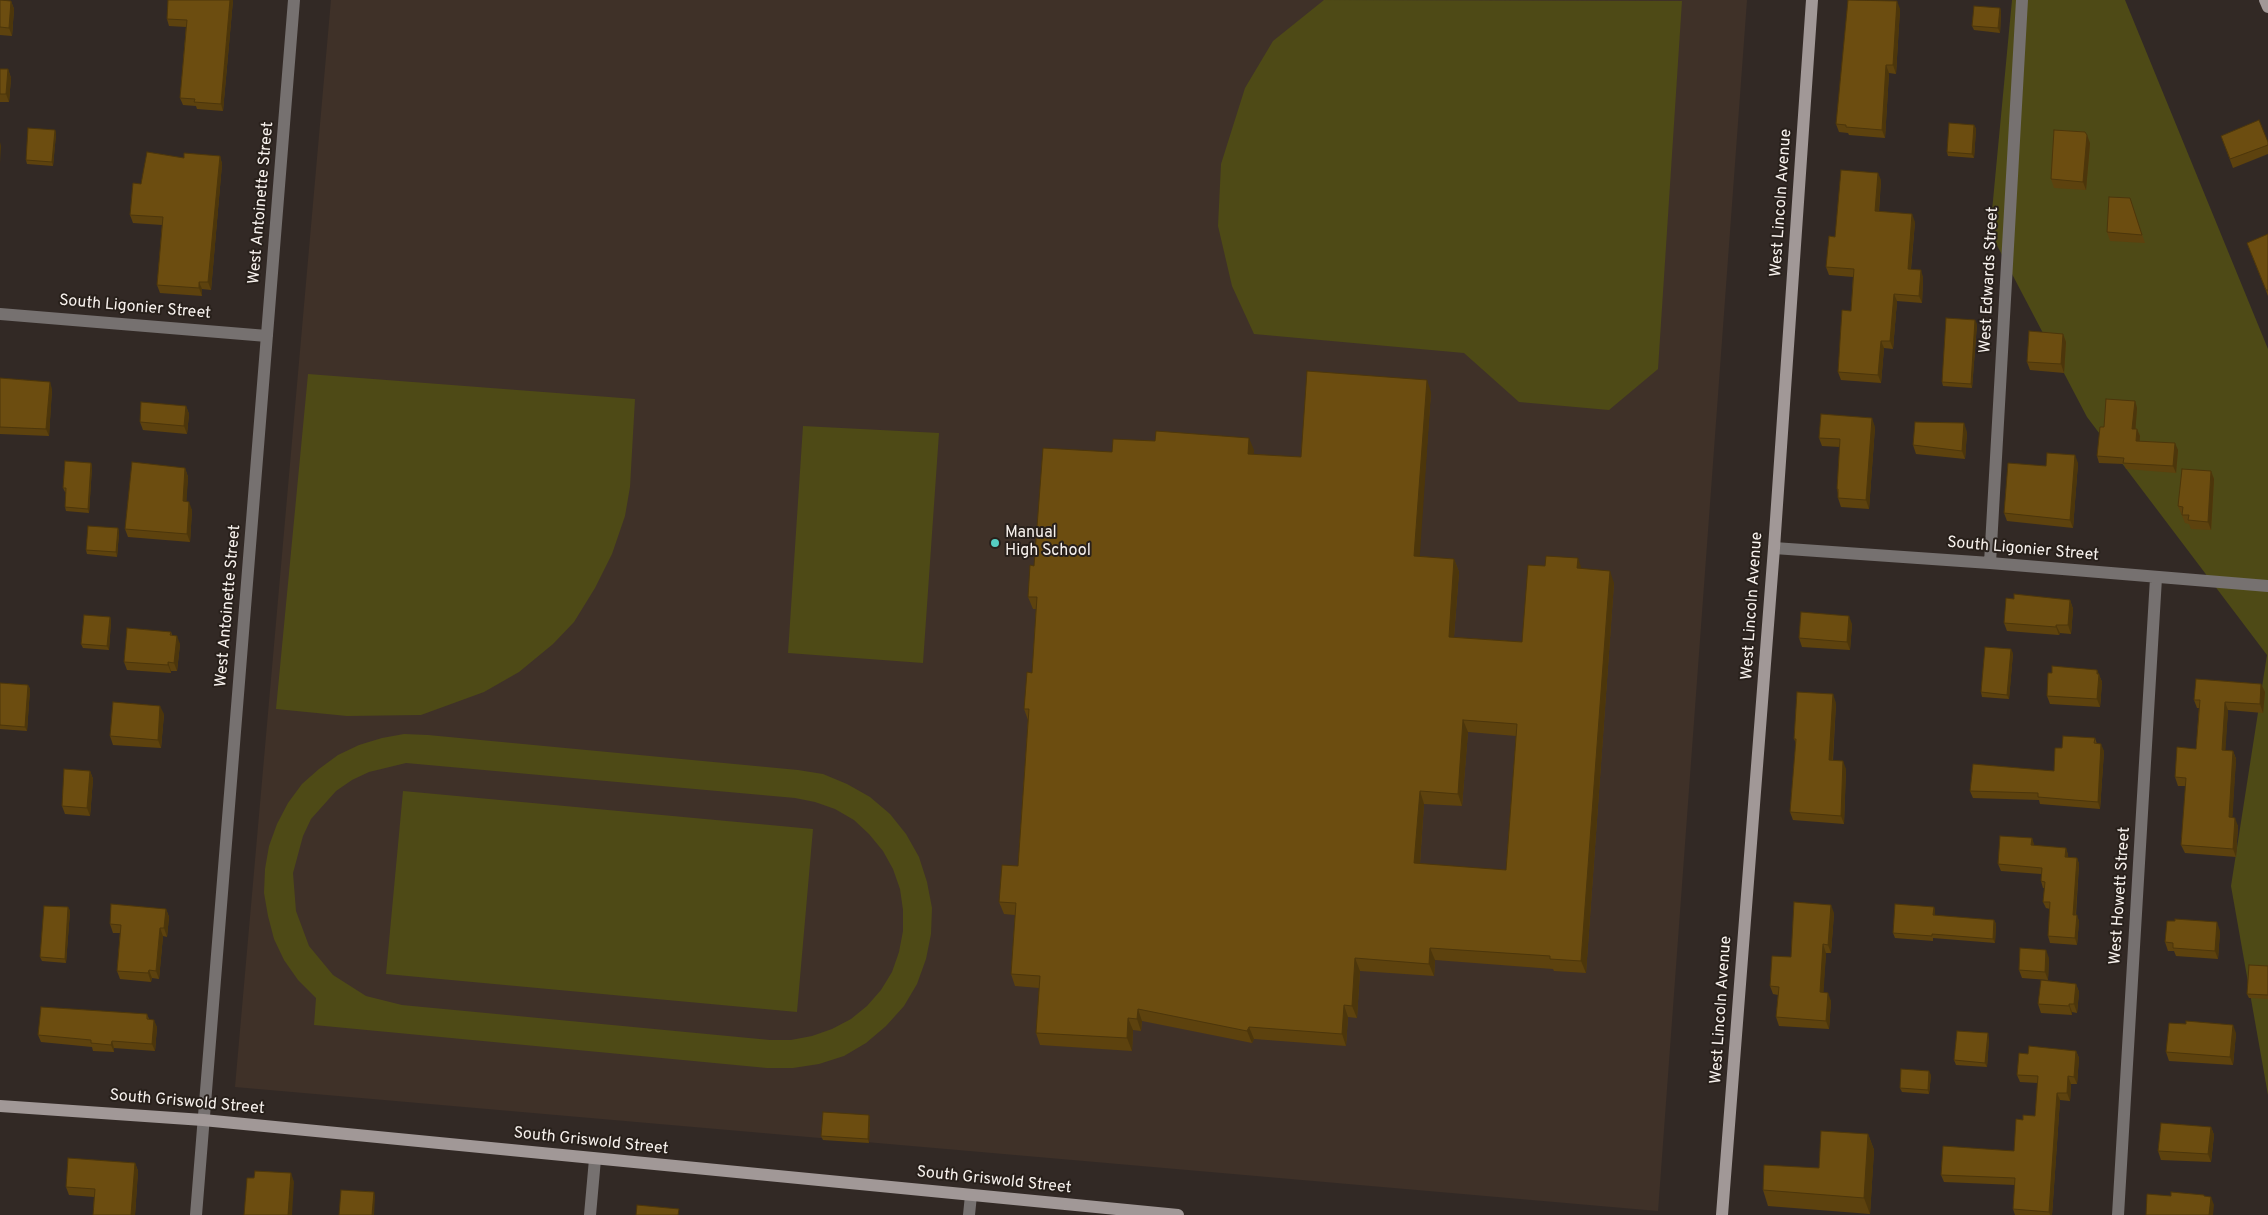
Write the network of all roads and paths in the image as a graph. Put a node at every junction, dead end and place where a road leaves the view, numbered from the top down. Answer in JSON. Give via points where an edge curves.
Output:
{"nodes":[{"id":1,"x":294,"y":0,"type":"edge"},
{"id":2,"x":1812,"y":0,"type":"edge"},
{"id":3,"x":2022,"y":0,"type":"edge"},
{"id":4,"x":2265,"y":0,"type":"edge"},
{"id":5,"x":2268,"y":7,"type":"edge"},
{"id":6,"x":0,"y":314,"type":"edge"},
{"id":7,"x":267,"y":336,"type":"junction"},
{"id":8,"x":1774,"y":548,"type":"junction"},
{"id":9,"x":1990,"y":563,"type":"junction"},
{"id":10,"x":2156,"y":578,"type":"junction"},
{"id":11,"x":2268,"y":586,"type":"edge"},
{"id":12,"x":0,"y":1106,"type":"edge"},
{"id":13,"x":203,"y":1120,"type":"junction"},
{"id":14,"x":595,"y":1159,"type":"junction"},
{"id":15,"x":971,"y":1195,"type":"junction"},
{"id":16,"x":196,"y":1215,"type":"edge"},
{"id":17,"x":590,"y":1215,"type":"edge"},
{"id":18,"x":969,"y":1215,"type":"edge"},
{"id":19,"x":1178,"y":1215,"type":"edge"},
{"id":20,"x":1722,"y":1215,"type":"edge"},
{"id":21,"x":2118,"y":1215,"type":"edge"}],
"edges":[{"from":1,"to":7,"type":"street","name":"West Antoinette Street"},
{"from":2,"to":8,"type":"main road","name":"West Lincoln Avenue"},
{"from":3,"to":9,"type":"street","name":"West Edwards Street"},
{"from":4,"to":5,"type":"main road"},
{"from":6,"to":7,"type":"street","name":"South Ligonier Street"},
{"from":7,"to":13,"type":"street","name":"West Antoinette Street"},
{"from":8,"to":9,"type":"street","name":"South Ligonier Street"},
{"from":8,"to":20,"type":"main road","name":"West Lincoln Avenue"},
{"from":9,"to":10,"type":"street","name":"South Ligonier Street"},
{"from":10,"to":11,"type":"street","name":"South Ligonier Street"},
{"from":10,"to":21,"type":"street","name":"West Howett Street"},
{"from":12,"to":13,"type":"main road","name":"South Griswold Street"},
{"from":13,"to":14,"type":"main road","name":"South Griswold Street"},
{"from":13,"to":16,"type":"street","name":"West Antoinette Street"},
{"from":14,"to":15,"type":"main road","name":"South Griswold Street"},
{"from":14,"to":17,"type":"street"},
{"from":15,"to":18,"type":"street"},
{"from":15,"to":19,"type":"main road","name":"South Griswold Street"}]}
